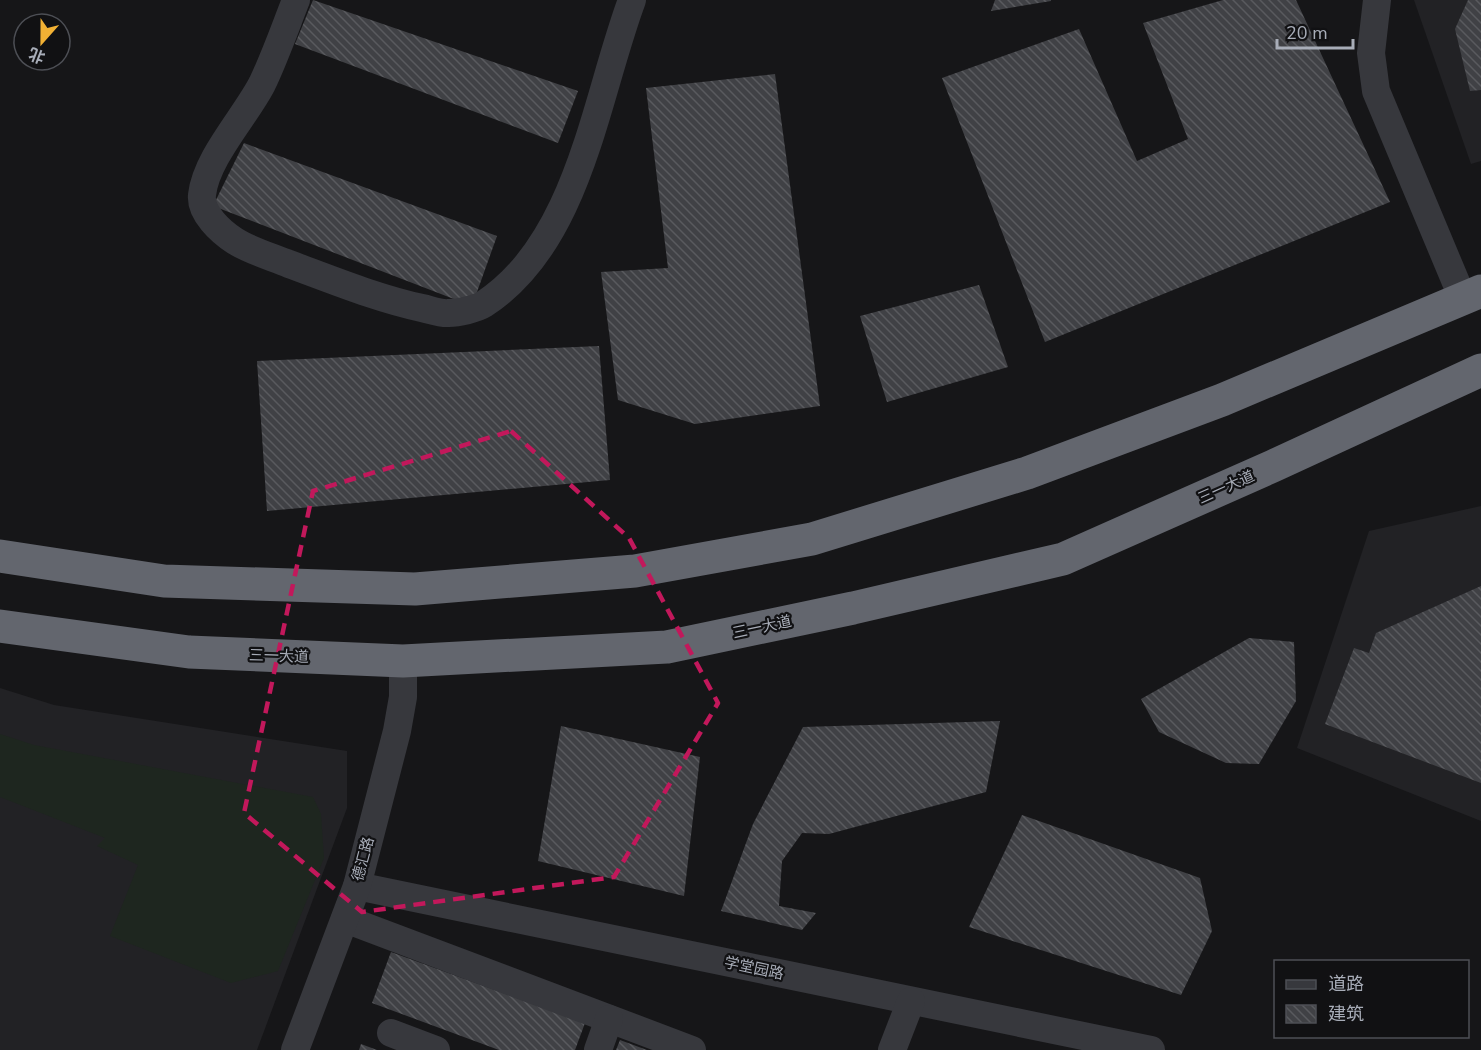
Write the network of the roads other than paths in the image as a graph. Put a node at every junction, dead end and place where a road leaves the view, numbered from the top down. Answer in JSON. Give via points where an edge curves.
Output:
{"nodes":[{"id":1,"x":296,"y":0,"type":"edge"},
{"id":2,"x":632,"y":0,"type":"edge"},
{"id":3,"x":1377,"y":0,"type":"edge"},
{"id":4,"x":1472,"y":295,"type":"edge"},
{"id":5,"x":1481,"y":370,"type":"edge"},
{"id":6,"x":0,"y":556,"type":"edge"},
{"id":7,"x":0,"y":626,"type":"edge"},
{"id":8,"x":403,"y":661,"type":"junction"},
{"id":9,"x":357,"y":886,"type":"junction"},
{"id":10,"x":345,"y":919,"type":"junction"},
{"id":11,"x":911,"y":1000,"type":"junction"},
{"id":12,"x":609,"y":1019,"type":"junction"},
{"id":13,"x":390,"y":1033,"type":"dead end"},
{"id":14,"x":295,"y":1050,"type":"edge"},
{"id":15,"x":436,"y":1050,"type":"edge"},
{"id":16,"x":597,"y":1050,"type":"edge"},
{"id":17,"x":692,"y":1050,"type":"edge"},
{"id":18,"x":893,"y":1050,"type":"edge"},
{"id":19,"x":1151,"y":1050,"type":"edge"}],
"edges":[{"from":1,"to":2,"type":"street","via":[[262,84],[228,136],[207,178],[201,197],[208,216],[235,241],[256,251],[386,300],[448,314],[482,305],[522,272],[545,240],[595,121]]},
{"from":3,"to":4,"type":"street","via":[[1371,53],[1376,91]]},
{"from":4,"to":6,"type":"highway","via":[[1222,400],[1027,473],[812,539],[635,571],[415,589],[164,581]]},
{"from":5,"to":8,"type":"highway","name":"三一大道","via":[[1062,559],[854,609],[667,647]]},
{"from":7,"to":8,"type":"highway","name":"三一大道","via":[[189,652]]},
{"from":8,"to":9,"type":"street","name":"德汇路","via":[[403,697],[397,731]]},
{"from":9,"to":10,"type":"street","name":"德汇路"},
{"from":9,"to":11,"type":"street","name":"学堂园路"},
{"from":10,"to":12,"type":"street"},
{"from":10,"to":14,"type":"street","name":"德汇路"},
{"from":11,"to":18,"type":"street"},
{"from":11,"to":19,"type":"street","name":"学堂园路"},
{"from":12,"to":16,"type":"street"},
{"from":12,"to":17,"type":"street"},
{"from":13,"to":15,"type":"street"}]}
